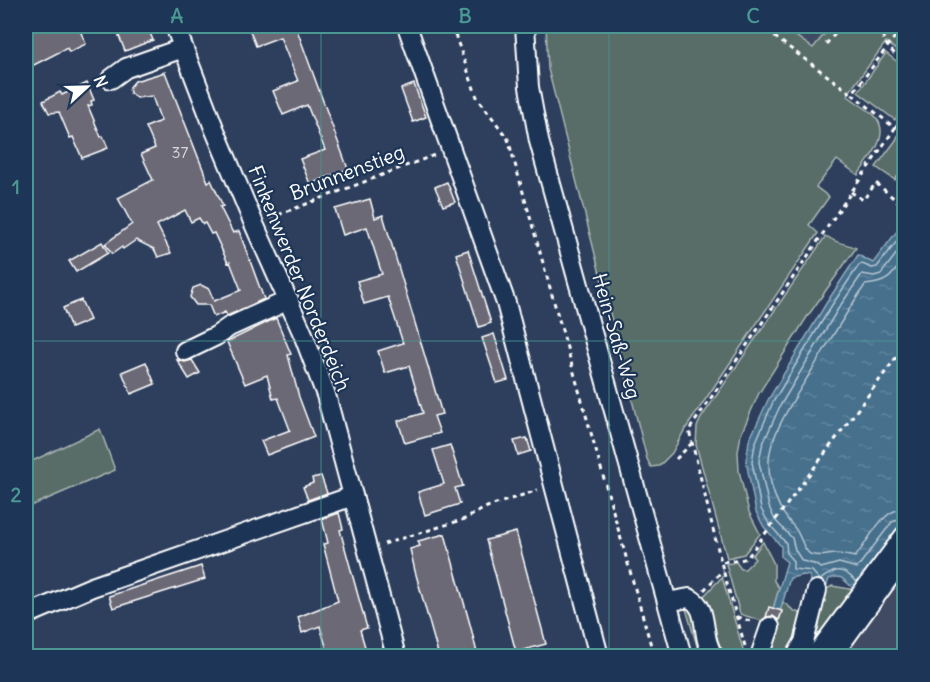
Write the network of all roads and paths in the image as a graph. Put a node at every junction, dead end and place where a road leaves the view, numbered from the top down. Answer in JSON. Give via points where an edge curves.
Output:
{"nodes":[{"id":1,"x":175,"y":26,"type":"edge"},
{"id":2,"x":407,"y":26,"type":"edge"},
{"id":3,"x":452,"y":26,"type":"edge"},
{"id":4,"x":525,"y":26,"type":"edge"},
{"id":5,"x":760,"y":26,"type":"edge"},
{"id":6,"x":842,"y":26,"type":"edge"},
{"id":7,"x":882,"y":26,"type":"edge"},
{"id":8,"x":903,"y":26,"type":"edge"},
{"id":9,"x":826,"y":44,"type":"dead end"},
{"id":10,"x":886,"y":47,"type":"junction"},
{"id":11,"x":183,"y":48,"type":"junction"},
{"id":12,"x":904,"y":61,"type":"edge"},
{"id":13,"x":111,"y":79,"type":"dead end"},
{"id":14,"x":852,"y":94,"type":"junction"},
{"id":15,"x":904,"y":114,"type":"edge"},
{"id":16,"x":896,"y":128,"type":"junction"},
{"id":17,"x":452,"y":148,"type":"junction"},
{"id":18,"x":851,"y":192,"type":"junction"},
{"id":19,"x":904,"y":207,"type":"edge"},
{"id":20,"x":254,"y":224,"type":"junction"},
{"id":21,"x":289,"y":300,"type":"junction"},
{"id":22,"x":904,"y":347,"type":"edge"},
{"id":23,"x":185,"y":351,"type":"dead end"},
{"id":24,"x":693,"y":443,"type":"junction"},
{"id":25,"x":676,"y":459,"type":"dead end"},
{"id":26,"x":554,"y":484,"type":"junction"},
{"id":27,"x":353,"y":496,"type":"junction"},
{"id":28,"x":904,"y":536,"type":"edge"},
{"id":29,"x":384,"y":544,"type":"dead end"},
{"id":30,"x":904,"y":557,"type":"edge"},
{"id":31,"x":723,"y":562,"type":"junction"},
{"id":32,"x":723,"y":570,"type":"junction"},
{"id":33,"x":817,"y":590,"type":"dead end"},
{"id":34,"x":694,"y":601,"type":"junction"},
{"id":35,"x":667,"y":602,"type":"junction"},
{"id":36,"x":26,"y":615,"type":"edge"},
{"id":37,"x":770,"y":627,"type":"dead end"},
{"id":38,"x":754,"y":655,"type":"edge"},
{"id":39,"x":396,"y":657,"type":"edge"},
{"id":40,"x":599,"y":657,"type":"edge"},
{"id":41,"x":654,"y":657,"type":"edge"},
{"id":42,"x":682,"y":657,"type":"edge"},
{"id":43,"x":714,"y":657,"type":"edge"},
{"id":44,"x":796,"y":657,"type":"edge"},
{"id":45,"x":815,"y":657,"type":"edge"},
{"id":46,"x":832,"y":657,"type":"edge"}],
"edges":[{"from":1,"to":11,"type":"street","name":"Finkenwerder Norderdeich"},
{"from":2,"to":17,"type":"street"},
{"from":3,"to":41,"type":"path","via":[[477,98],[508,139]]},
{"from":4,"to":35,"type":"street","name":"Hein-Saß-Weg","via":[[529,87],[539,141]]},
{"from":5,"to":14,"type":"path"},
{"from":6,"to":9,"type":"path"},
{"from":7,"to":10,"type":"path"},
{"from":8,"to":10,"type":"path"},
{"from":10,"to":12,"type":"path"},
{"from":10,"to":14,"type":"path"},
{"from":11,"to":13,"type":"street","via":[[126,68]]},
{"from":11,"to":20,"type":"street","name":"Finkenwerder Norderdeich"},
{"from":14,"to":16,"type":"path"},
{"from":15,"to":16,"type":"path"},
{"from":16,"to":18,"type":"path"},
{"from":17,"to":20,"type":"path","name":"Brunnenstieg"},
{"from":17,"to":26,"type":"street","via":[[506,303]]},
{"from":18,"to":19,"type":"path","via":[[862,200],[876,183]]},
{"from":18,"to":24,"type":"path","via":[[689,430]]},
{"from":20,"to":21,"type":"street","name":"Finkenwerder Norderdeich"},
{"from":21,"to":23,"type":"street"},
{"from":21,"to":27,"type":"street","name":"Finkenwerder Norderdeich","via":[[326,395]]},
{"from":22,"to":31,"type":"path","via":[[747,558]]},
{"from":24,"to":25,"type":"path"},
{"from":24,"to":31,"type":"path"},
{"from":26,"to":29,"type":"path","via":[[487,507],[465,519]]},
{"from":26,"to":40,"type":"street"},
{"from":27,"to":36,"type":"street","via":[[92,587]]},
{"from":27,"to":39,"type":"street","name":"Finkenwerder Norderdeich"},
{"from":28,"to":45,"type":"street"},
{"from":30,"to":46,"type":"street"},
{"from":31,"to":32,"type":"path"},
{"from":32,"to":34,"type":"path"},
{"from":32,"to":38,"type":"path"},
{"from":33,"to":44,"type":"street","via":[[804,642]]},
{"from":34,"to":35,"type":"street","via":[[686,598]]},
{"from":34,"to":43,"type":"street","via":[[701,608],[706,641]]},
{"from":35,"to":42,"type":"street","name":"Hein-Saß-Weg"},
{"from":37,"to":38,"type":"street"}]}
